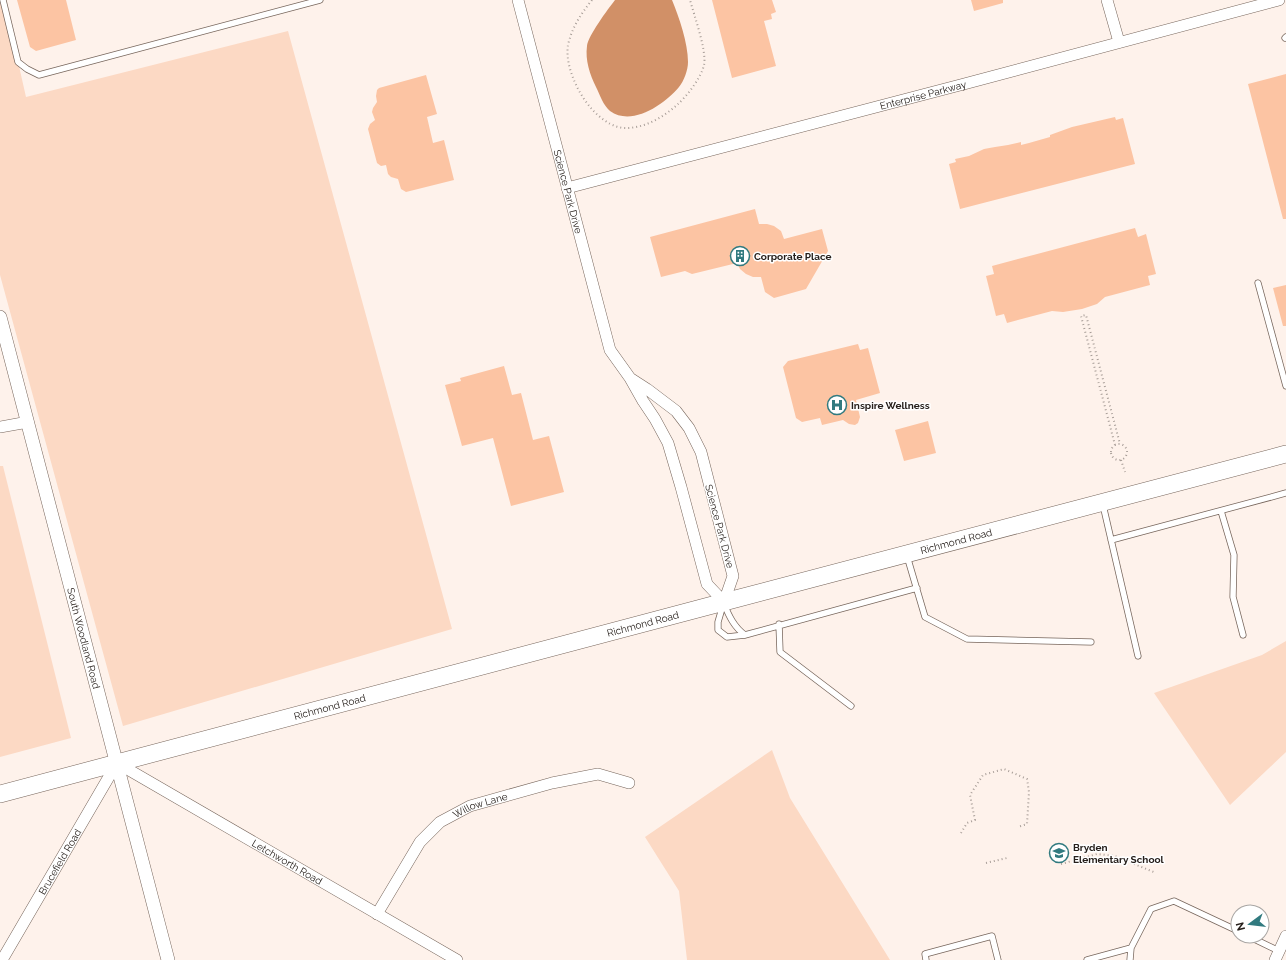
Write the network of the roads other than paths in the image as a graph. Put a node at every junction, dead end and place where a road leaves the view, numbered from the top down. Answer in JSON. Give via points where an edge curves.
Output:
{"nodes":[{"id":1,"x":4,"y":0,"type":"edge"},
{"id":2,"x":320,"y":0,"type":"edge"},
{"id":3,"x":518,"y":0,"type":"edge"},
{"id":4,"x":1107,"y":0,"type":"edge"},
{"id":5,"x":1279,"y":0,"type":"edge"},
{"id":6,"x":1119,"y":42,"type":"junction"},
{"id":7,"x":567,"y":188,"type":"junction"},
{"id":8,"x":1258,"y":283,"type":"dead end"},
{"id":9,"x":0,"y":317,"type":"edge"},
{"id":10,"x":630,"y":378,"type":"junction"},
{"id":11,"x":1286,"y":386,"type":"edge"},
{"id":12,"x":28,"y":422,"type":"junction"},
{"id":13,"x":0,"y":427,"type":"edge"},
{"id":14,"x":1286,"y":454,"type":"edge"},
{"id":15,"x":1286,"y":493,"type":"edge"},
{"id":16,"x":1102,"y":502,"type":"junction"},
{"id":17,"x":1221,"y":511,"type":"junction"},
{"id":18,"x":1111,"y":540,"type":"junction"},
{"id":19,"x":907,"y":554,"type":"junction"},
{"id":20,"x":917,"y":588,"type":"junction"},
{"id":21,"x":724,"y":602,"type":"junction"},
{"id":22,"x":779,"y":624,"type":"junction"},
{"id":23,"x":1243,"y":634,"type":"dead end"},
{"id":24,"x":745,"y":635,"type":"junction"},
{"id":25,"x":1091,"y":642,"type":"dead end"},
{"id":26,"x":1138,"y":656,"type":"dead end"},
{"id":27,"x":851,"y":706,"type":"dead end"},
{"id":28,"x":118,"y":763,"type":"junction"},
{"id":29,"x":629,"y":783,"type":"dead end"},
{"id":30,"x":0,"y":794,"type":"edge"},
{"id":31,"x":377,"y":914,"type":"junction"},
{"id":32,"x":1230,"y":927,"type":"edge"},
{"id":33,"x":1286,"y":936,"type":"edge"},
{"id":34,"x":1260,"y":944,"type":"edge"},
{"id":35,"x":1131,"y":948,"type":"junction"},
{"id":36,"x":1277,"y":955,"type":"edge"},
{"id":37,"x":2,"y":960,"type":"edge"},
{"id":38,"x":168,"y":960,"type":"edge"},
{"id":39,"x":457,"y":960,"type":"edge"},
{"id":40,"x":926,"y":960,"type":"edge"},
{"id":41,"x":998,"y":960,"type":"edge"},
{"id":42,"x":1087,"y":960,"type":"edge"},
{"id":43,"x":1130,"y":960,"type":"edge"}],
"edges":[{"from":1,"to":2,"type":"lane","via":[[18,62],[39,75]]},
{"from":3,"to":7,"type":"street","name":"Science Park Drive"},
{"from":4,"to":6,"type":"street"},
{"from":5,"to":6,"type":"street","name":"Enterprise Parkway"},
{"from":6,"to":7,"type":"street","name":"Enterprise Parkway"},
{"from":7,"to":10,"type":"street","name":"Science Park Drive","via":[[610,350]]},
{"from":8,"to":11,"type":"lane"},
{"from":9,"to":12,"type":"street","name":"South Woodland Road"},
{"from":10,"to":21,"type":"street","name":"Science Park Drive","via":[[668,443],[707,584]]},
{"from":10,"to":21,"type":"street","name":"Science Park Drive","via":[[676,411],[689,428],[701,452],[733,576]]},
{"from":12,"to":13,"type":"street"},
{"from":12,"to":28,"type":"street","name":"South Woodland Road"},
{"from":14,"to":16,"type":"main road","name":"Richmond Road"},
{"from":15,"to":17,"type":"lane"},
{"from":16,"to":18,"type":"lane"},
{"from":16,"to":19,"type":"main road","name":"Richmond Road"},
{"from":17,"to":18,"type":"lane"},
{"from":17,"to":23,"type":"lane","via":[[1234,555],[1233,597]]},
{"from":18,"to":26,"type":"lane"},
{"from":19,"to":20,"type":"lane"},
{"from":19,"to":21,"type":"main road","name":"Richmond Road"},
{"from":20,"to":22,"type":"lane"},
{"from":20,"to":25,"type":"lane","via":[[925,617],[967,639]]},
{"from":21,"to":24,"type":"lane","via":[[737,630]]},
{"from":21,"to":24,"type":"lane","via":[[718,630],[727,637]]},
{"from":21,"to":28,"type":"main road","name":"Richmond Road"},
{"from":22,"to":24,"type":"lane"},
{"from":22,"to":27,"type":"lane","via":[[780,652]]},
{"from":28,"to":30,"type":"main road","name":"Richmond Road"},
{"from":28,"to":31,"type":"street","name":"Letchworth Road"},
{"from":28,"to":37,"type":"street","name":"Brucefield Road"},
{"from":28,"to":38,"type":"street","name":"South Woodland Road"},
{"from":29,"to":31,"type":"street","name":"Willow Lane","via":[[598,774],[552,783],[470,806],[440,822],[420,842]]},
{"from":31,"to":39,"type":"street","name":"Letchworth Road"},
{"from":32,"to":35,"type":"lane","via":[[1174,901],[1152,909]]},
{"from":33,"to":36,"type":"street"},
{"from":34,"to":36,"type":"lane"},
{"from":35,"to":42,"type":"lane"},
{"from":35,"to":43,"type":"lane"},
{"from":40,"to":41,"type":"lane","via":[[925,954],[992,936]]}]}
